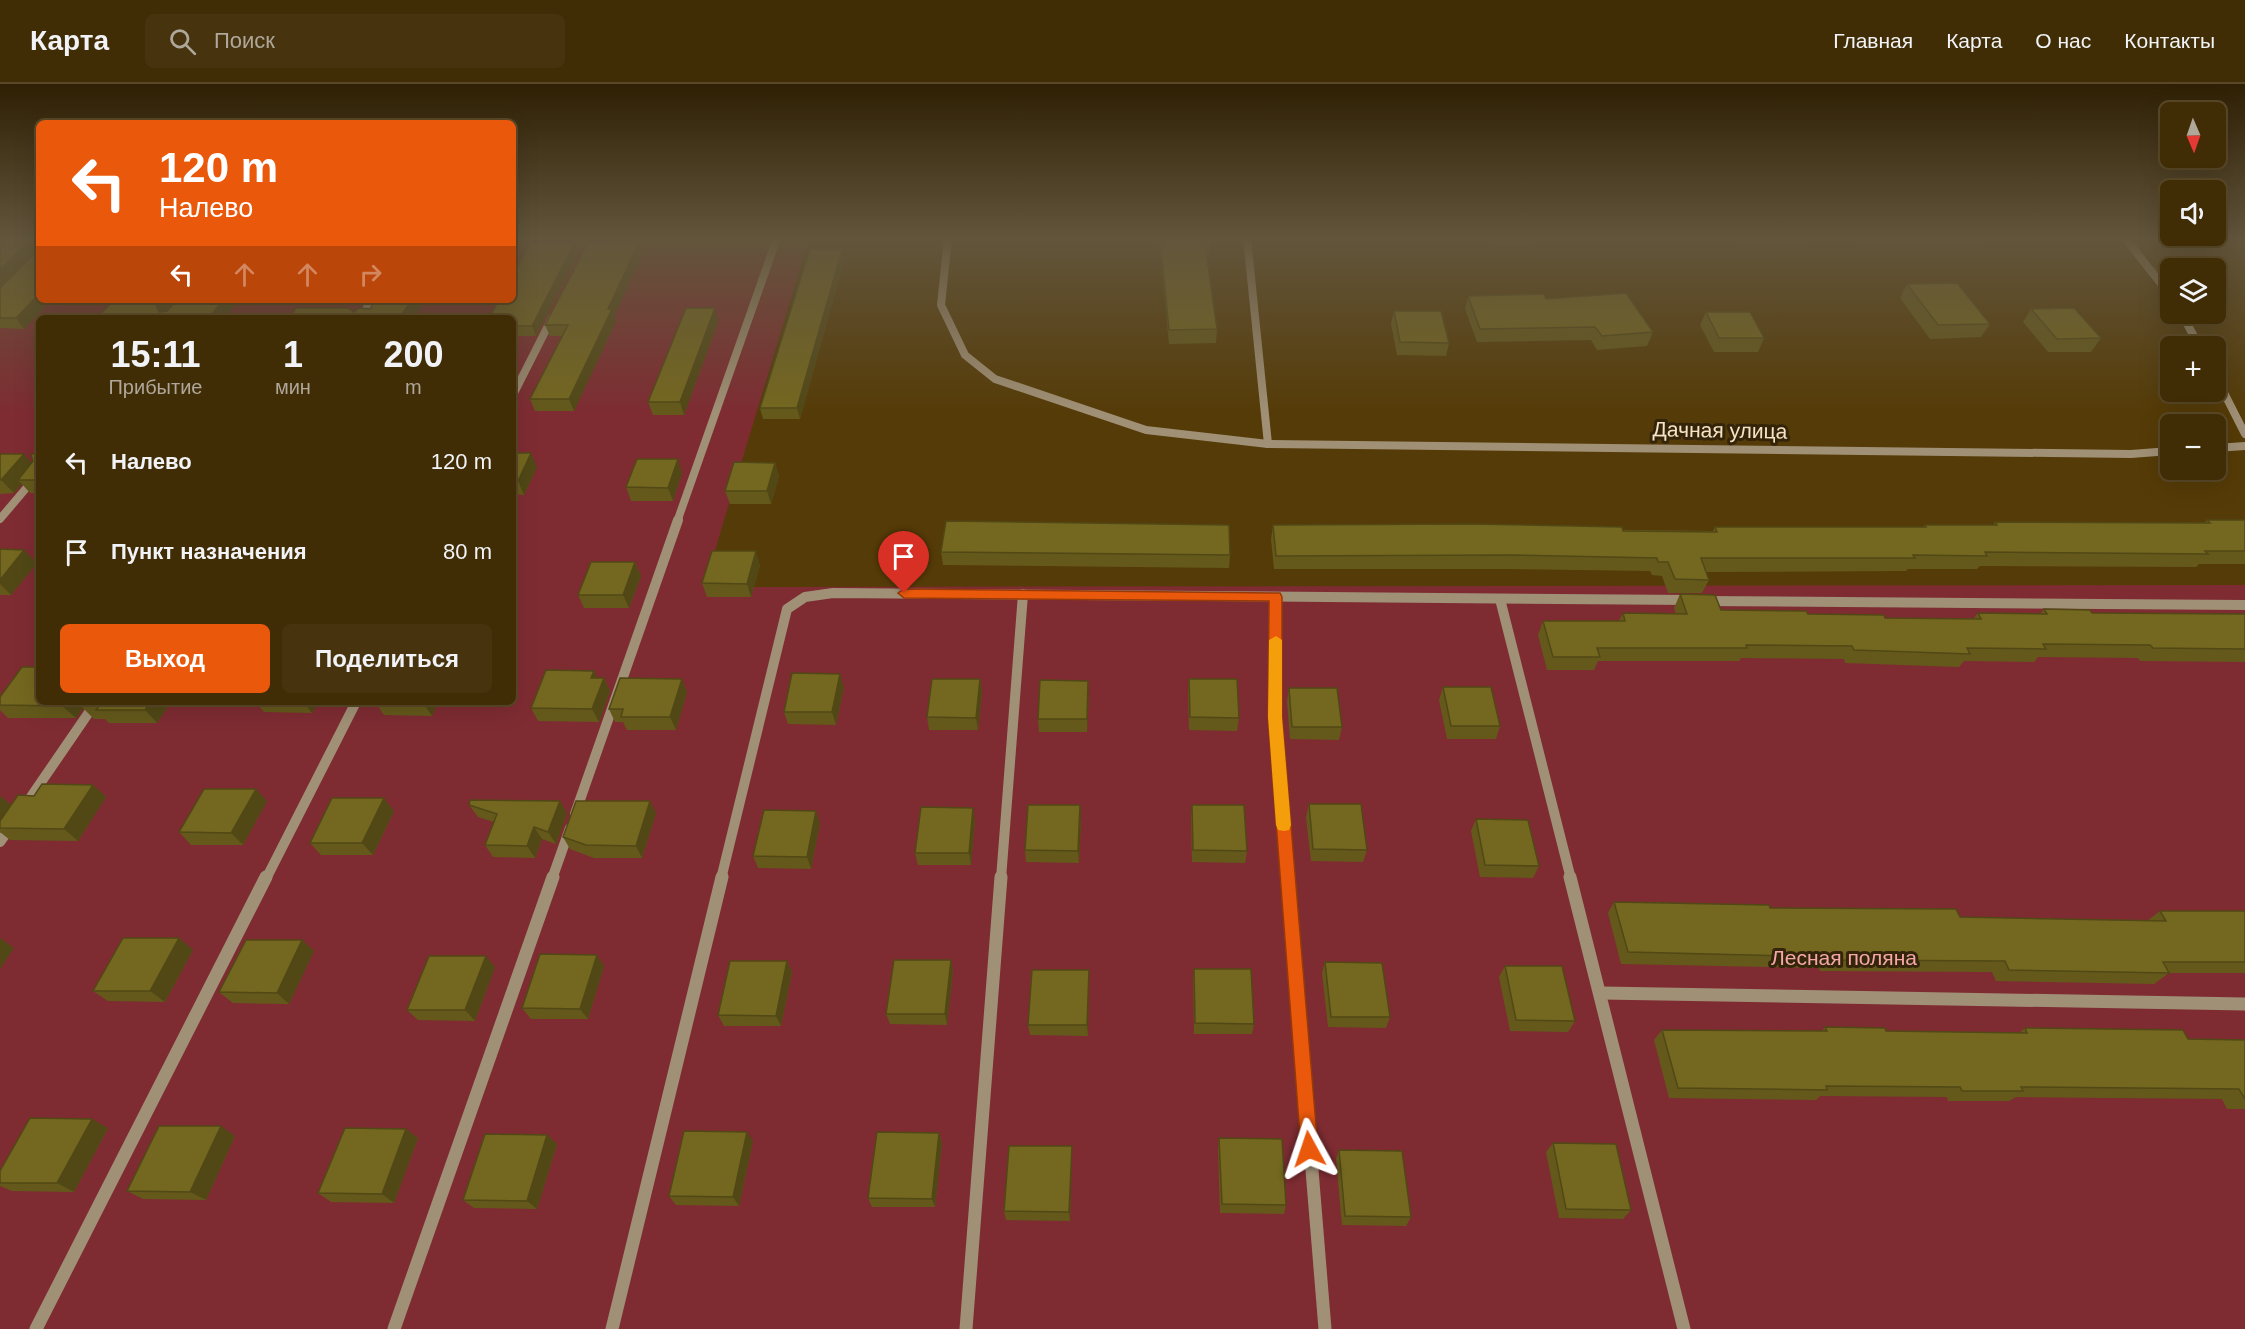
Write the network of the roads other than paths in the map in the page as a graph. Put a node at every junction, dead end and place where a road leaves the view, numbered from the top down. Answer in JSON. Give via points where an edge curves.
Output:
{"nodes":[{"id":1,"x":757,"y":296,"type":"edge"},
{"id":2,"x":941,"y":296,"type":"edge"},
{"id":3,"x":1253,"y":296,"type":"edge"},
{"id":4,"x":556,"y":311,"type":"edge"},
{"id":5,"x":516,"y":389,"type":"edge"},
{"id":6,"x":2226,"y":396,"type":"edge"},
{"id":7,"x":2245,"y":433,"type":"edge"},
{"id":8,"x":1268,"y":444,"type":"junction"},
{"id":9,"x":2245,"y":446,"type":"edge"},
{"id":10,"x":2226,"y":447,"type":"edge"},
{"id":11,"x":2160,"y":452,"type":"edge"},
{"id":12,"x":36,"y":477,"type":"edge"},
{"id":13,"x":0,"y":519,"type":"edge"},
{"id":14,"x":1023,"y":594,"type":"junction"},
{"id":15,"x":1276,"y":597,"type":"junction"},
{"id":16,"x":1500,"y":599,"type":"junction"},
{"id":17,"x":2245,"y":606,"type":"edge"},
{"id":18,"x":94,"y":705,"type":"edge"},
{"id":19,"x":354,"y":705,"type":"edge"},
{"id":20,"x":0,"y":842,"type":"edge"},
{"id":21,"x":1602,"y":993,"type":"junction"},
{"id":22,"x":2245,"y":1004,"type":"edge"},
{"id":23,"x":36,"y":1329,"type":"edge"},
{"id":24,"x":394,"y":1329,"type":"edge"},
{"id":25,"x":612,"y":1329,"type":"edge"},
{"id":26,"x":966,"y":1329,"type":"edge"},
{"id":27,"x":1324,"y":1329,"type":"edge"},
{"id":28,"x":1684,"y":1329,"type":"edge"}],
"edges":[{"from":1,"to":24,"type":"street"},
{"from":2,"to":8,"type":"street","name":"Дачная улица","via":[[940,305],[965,355],[995,380],[1146,430]]},
{"from":3,"to":8,"type":"street"},
{"from":4,"to":5,"type":"street"},
{"from":6,"to":7,"type":"street"},
{"from":8,"to":11,"type":"street","name":"Дачная улица"},
{"from":9,"to":10,"type":"street"},
{"from":12,"to":13,"type":"street"},
{"from":14,"to":15,"type":"street"},
{"from":14,"to":25,"type":"street","via":[[833,593],[805,597],[787,609]]},
{"from":14,"to":26,"type":"street"},
{"from":15,"to":16,"type":"street"},
{"from":15,"to":27,"type":"street","via":[[1275,717]]},
{"from":16,"to":17,"type":"street"},
{"from":16,"to":21,"type":"street"},
{"from":18,"to":20,"type":"street"},
{"from":19,"to":23,"type":"street"},
{"from":21,"to":22,"type":"street"},
{"from":21,"to":28,"type":"street"}]}
